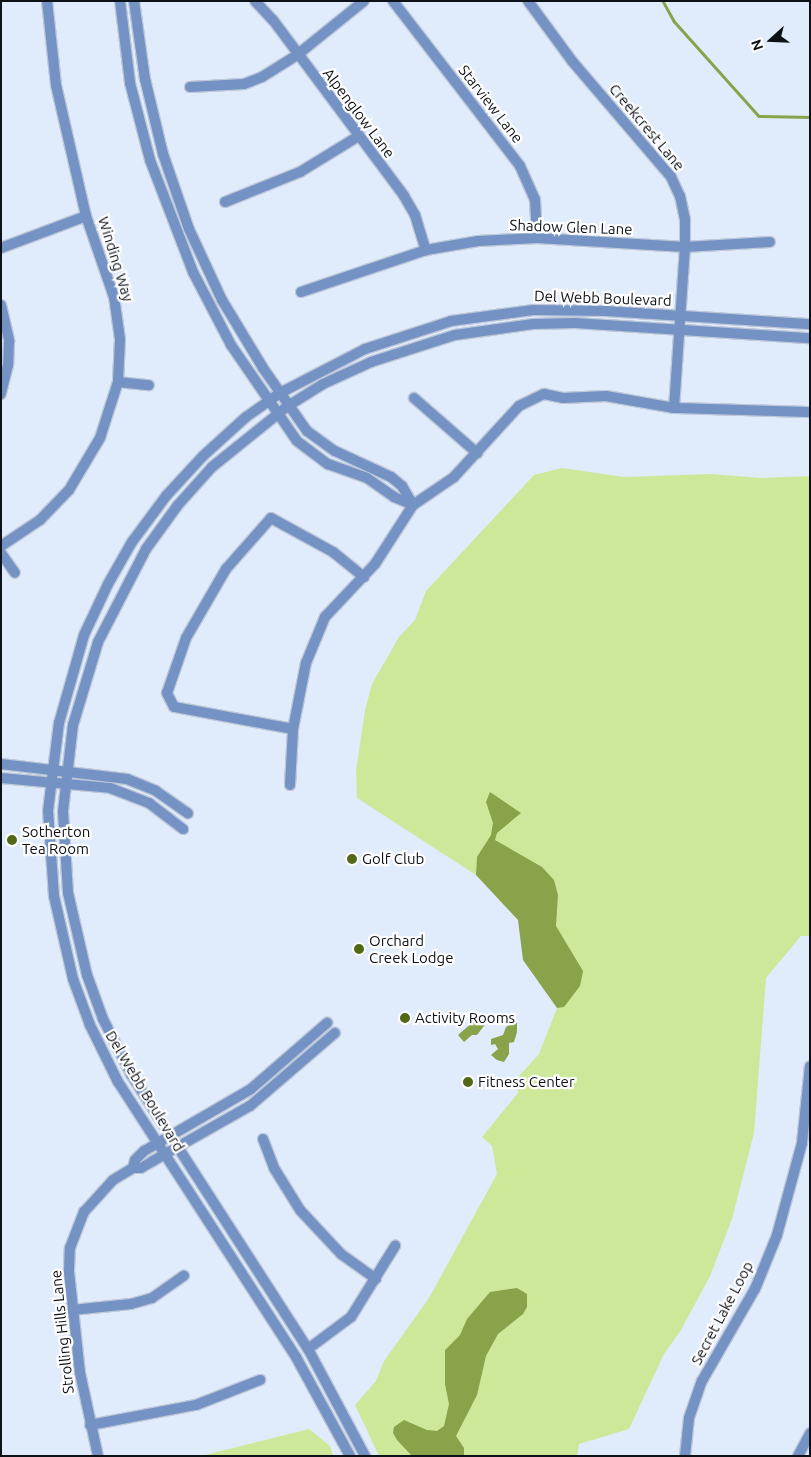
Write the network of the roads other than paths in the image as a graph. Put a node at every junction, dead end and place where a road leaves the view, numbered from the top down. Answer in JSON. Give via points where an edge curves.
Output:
{"nodes":[{"id":1,"x":47,"y":1,"type":"edge"},
{"id":2,"x":120,"y":1,"type":"edge"},
{"id":3,"x":134,"y":1,"type":"edge"},
{"id":4,"x":255,"y":1,"type":"edge"},
{"id":5,"x":364,"y":1,"type":"edge"},
{"id":6,"x":393,"y":1,"type":"edge"},
{"id":7,"x":528,"y":1,"type":"edge"},
{"id":8,"x":297,"y":54,"type":"junction"},
{"id":9,"x":190,"y":86,"type":"dead end"},
{"id":10,"x":358,"y":137,"type":"junction"},
{"id":11,"x":225,"y":202,"type":"dead end"},
{"id":12,"x":86,"y":216,"type":"junction"},
{"id":13,"x":537,"y":238,"type":"junction"},
{"id":14,"x":770,"y":242,"type":"dead end"},
{"id":15,"x":685,"y":247,"type":"junction"},
{"id":16,"x":1,"y":248,"type":"edge"},
{"id":17,"x":426,"y":250,"type":"junction"},
{"id":18,"x":301,"y":292,"type":"dead end"},
{"id":19,"x":1,"y":305,"type":"edge"},
{"id":20,"x":680,"y":323,"type":"junction"},
{"id":21,"x":810,"y":324,"type":"edge"},
{"id":22,"x":810,"y":338,"type":"edge"},
{"id":23,"x":118,"y":382,"type":"junction"},
{"id":24,"x":149,"y":385,"type":"dead end"},
{"id":25,"x":280,"y":393,"type":"junction"},
{"id":26,"x":1,"y":394,"type":"edge"},
{"id":27,"x":414,"y":398,"type":"dead end"},
{"id":28,"x":267,"y":401,"type":"junction"},
{"id":29,"x":288,"y":406,"type":"junction"},
{"id":30,"x":674,"y":408,"type":"junction"},
{"id":31,"x":810,"y":412,"type":"edge"},
{"id":32,"x":276,"y":414,"type":"junction"},
{"id":33,"x":477,"y":453,"type":"junction"},
{"id":34,"x":413,"y":505,"type":"junction"},
{"id":35,"x":1,"y":546,"type":"edge"},
{"id":36,"x":1,"y":553,"type":"edge"},
{"id":37,"x":16,"y":573,"type":"dead end"},
{"id":38,"x":364,"y":577,"type":"junction"},
{"id":39,"x":293,"y":729,"type":"junction"},
{"id":40,"x":1,"y":764,"type":"edge"},
{"id":41,"x":52,"y":768,"type":"junction"},
{"id":42,"x":66,"y":770,"type":"junction"},
{"id":43,"x":1,"y":778,"type":"edge"},
{"id":44,"x":50,"y":782,"type":"junction"},
{"id":45,"x":65,"y":783,"type":"junction"},
{"id":46,"x":290,"y":784,"type":"dead end"},
{"id":47,"x":188,"y":813,"type":"dead end"},
{"id":48,"x":183,"y":829,"type":"dead end"},
{"id":49,"x":327,"y":1023,"type":"dead end"},
{"id":50,"x":335,"y":1033,"type":"dead end"},
{"id":51,"x":810,"y":1066,"type":"edge"},
{"id":52,"x":170,"y":1136,"type":"junction"},
{"id":53,"x":263,"y":1139,"type":"dead end"},
{"id":54,"x":157,"y":1143,"type":"junction"},
{"id":55,"x":177,"y":1147,"type":"junction"},
{"id":56,"x":165,"y":1155,"type":"junction"},
{"id":57,"x":132,"y":1168,"type":"junction"},
{"id":58,"x":395,"y":1246,"type":"dead end"},
{"id":59,"x":184,"y":1276,"type":"dead end"},
{"id":60,"x":376,"y":1279,"type":"junction"},
{"id":61,"x":72,"y":1310,"type":"junction"},
{"id":62,"x":308,"y":1349,"type":"junction"},
{"id":63,"x":260,"y":1380,"type":"dead end"},
{"id":64,"x":90,"y":1424,"type":"junction"},
{"id":65,"x":810,"y":1433,"type":"edge"},
{"id":66,"x":98,"y":1456,"type":"edge"},
{"id":67,"x":350,"y":1456,"type":"edge"},
{"id":68,"x":365,"y":1456,"type":"edge"},
{"id":69,"x":685,"y":1456,"type":"edge"},
{"id":70,"x":798,"y":1456,"type":"edge"}],
"edges":[{"from":1,"to":12,"type":"street","name":"Winding Way","via":[[56,84]]},
{"from":2,"to":28,"type":"street","via":[[130,83],[150,160],[165,202],[210,307]]},
{"from":3,"to":25,"type":"street","via":[[145,79],[175,192],[222,300]]},
{"from":4,"to":8,"type":"street","name":"Alpenglow Lane"},
{"from":5,"to":8,"type":"street"},
{"from":6,"to":13,"type":"street","name":"Starview Lane","via":[[520,166],[535,199]]},
{"from":7,"to":15,"type":"street","name":"Creekcrest Lane","via":[[572,61],[671,177],[685,219]]},
{"from":8,"to":9,"type":"street","via":[[262,77],[244,84]]},
{"from":8,"to":10,"type":"street","name":"Alpenglow Lane"},
{"from":10,"to":11,"type":"street","via":[[300,172]]},
{"from":10,"to":17,"type":"street","name":"Alpenglow Lane","via":[[415,214]]},
{"from":12,"to":16,"type":"street"},
{"from":12,"to":23,"type":"street","name":"Winding Way","via":[[114,296],[120,339]]},
{"from":13,"to":15,"type":"street","name":"Shadow Glen Lane"},
{"from":13,"to":17,"type":"street","name":"Shadow Glen Lane","via":[[478,241]]},
{"from":14,"to":15,"type":"street","name":"Shadow Glen Lane"},
{"from":15,"to":20,"type":"street","name":"Creekcrest Lane"},
{"from":17,"to":18,"type":"street","name":"Shadow Glen Lane"},
{"from":19,"to":26,"type":"street","via":[[9,341],[8,365]]},
{"from":20,"to":21,"type":"street","name":"Del Webb Boulevard"},
{"from":20,"to":22,"type":"street","name":"Del Webb Boulevard"},
{"from":20,"to":25,"type":"street","name":"Del Webb Boulevard","via":[[547,310],[451,321],[365,349]]},
{"from":20,"to":29,"type":"street","name":"Del Webb Boulevard","via":[[513,326],[455,335],[371,362],[323,384]]},
{"from":20,"to":30,"type":"street","name":"Creekcrest Lane"},
{"from":23,"to":24,"type":"street"},
{"from":23,"to":35,"type":"street","name":"Winding Way","via":[[100,438],[69,490],[40,520]]},
{"from":25,"to":28,"type":"street","name":"Del Webb Boulevard"},
{"from":25,"to":29,"type":"street"},
{"from":27,"to":33,"type":"street"},
{"from":28,"to":32,"type":"street"},
{"from":28,"to":41,"type":"street","name":"Del Webb Boulevard","via":[[223,437],[184,476],[143,527],[117,567],[75,661],[62,706]]},
{"from":29,"to":32,"type":"street","name":"Del Webb Boulevard"},
{"from":29,"to":34,"type":"street","via":[[320,443],[391,477],[402,486]]},
{"from":30,"to":31,"type":"street"},
{"from":30,"to":33,"type":"street","via":[[606,396],[563,398],[544,394],[519,406]]},
{"from":32,"to":34,"type":"street","via":[[312,454],[368,478],[394,497]]},
{"from":32,"to":42,"type":"street","name":"Del Webb Boulevard","via":[[232,448],[195,485],[161,526],[131,573],[89,666],[78,701]]},
{"from":33,"to":34,"type":"street","via":[[454,477]]},
{"from":34,"to":38,"type":"street"},
{"from":36,"to":37,"type":"street"},
{"from":38,"to":39,"type":"street","via":[[325,617],[306,663]]},
{"from":38,"to":39,"type":"street","via":[[333,552],[271,518],[226,569],[186,638],[167,692],[174,707]]},
{"from":39,"to":46,"type":"street"},
{"from":40,"to":41,"type":"street"},
{"from":41,"to":42,"type":"street"},
{"from":41,"to":44,"type":"street","name":"Del Webb Boulevard"},
{"from":42,"to":45,"type":"street","name":"Del Webb Boulevard"},
{"from":42,"to":47,"type":"street","via":[[127,778],[156,791]]},
{"from":43,"to":44,"type":"street"},
{"from":44,"to":45,"type":"street"},
{"from":44,"to":54,"type":"street","name":"Del Webb Boulevard","via":[[51,872],[59,926],[73,979],[102,1050]]},
{"from":45,"to":48,"type":"street","via":[[123,792],[149,803]]},
{"from":45,"to":52,"type":"street","name":"Del Webb Boulevard","via":[[64,863],[82,959],[115,1045]]},
{"from":49,"to":52,"type":"street","name":"Strolling Hills Lane","via":[[251,1089]]},
{"from":50,"to":55,"type":"street","name":"Strolling Hills Lane","via":[[250,1106]]},
{"from":51,"to":69,"type":"street","name":"Secret Lake Loop","via":[[802,1143],[777,1235],[755,1289],[702,1381],[689,1418]]},
{"from":52,"to":54,"type":"street","name":"Strolling Hills Lane"},
{"from":52,"to":55,"type":"street","name":"Del Webb Boulevard"},
{"from":53,"to":60,"type":"street","via":[[284,1186],[314,1227],[341,1254]]},
{"from":54,"to":56,"type":"street","name":"Del Webb Boulevard"},
{"from":54,"to":57,"type":"street","name":"Strolling Hills Lane","via":[[135,1160]]},
{"from":55,"to":56,"type":"street","name":"Strolling Hills Lane"},
{"from":55,"to":62,"type":"street","name":"Del Webb Boulevard"},
{"from":56,"to":57,"type":"street","name":"Strolling Hills Lane","via":[[141,1168]]},
{"from":56,"to":67,"type":"street","name":"Del Webb Boulevard","via":[[296,1358]]},
{"from":57,"to":61,"type":"street","name":"Strolling Hills Lane","via":[[98,1194],[75,1230],[69,1271]]},
{"from":58,"to":60,"type":"street"},
{"from":59,"to":61,"type":"street","via":[[152,1298],[131,1304]]},
{"from":60,"to":62,"type":"street","via":[[351,1317]]},
{"from":61,"to":64,"type":"street","name":"Strolling Hills Lane"},
{"from":62,"to":68,"type":"street","name":"Del Webb Boulevard"},
{"from":63,"to":64,"type":"street","via":[[196,1405]]},
{"from":64,"to":66,"type":"street","name":"Strolling Hills Lane"},
{"from":65,"to":70,"type":"street"}]}
